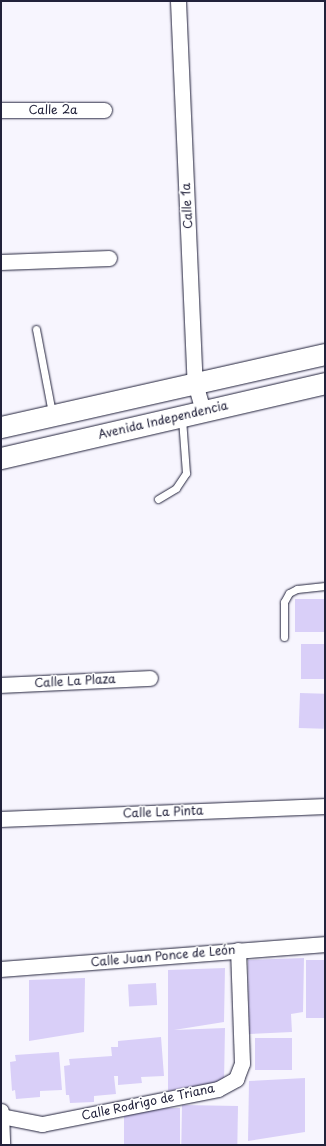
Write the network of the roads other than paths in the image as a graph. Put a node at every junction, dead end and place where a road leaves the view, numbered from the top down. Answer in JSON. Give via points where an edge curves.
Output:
{"nodes":[{"id":1,"x":178,"y":1,"type":"edge"},
{"id":2,"x":1,"y":110,"type":"edge"},
{"id":3,"x":104,"y":110,"type":"dead end"},
{"id":4,"x":110,"y":258,"type":"dead end"},
{"id":5,"x":1,"y":262,"type":"edge"},
{"id":6,"x":36,"y":329,"type":"dead end"},
{"id":7,"x":325,"y":354,"type":"edge"},
{"id":8,"x":195,"y":383,"type":"junction"},
{"id":9,"x":325,"y":383,"type":"edge"},
{"id":10,"x":203,"y":410,"type":"junction"},
{"id":11,"x":52,"y":415,"type":"junction"},
{"id":12,"x":181,"y":415,"type":"junction"},
{"id":13,"x":1,"y":427,"type":"edge"},
{"id":14,"x":1,"y":458,"type":"edge"},
{"id":15,"x":158,"y":499,"type":"dead end"},
{"id":16,"x":325,"y":586,"type":"edge"},
{"id":17,"x":284,"y":637,"type":"dead end"},
{"id":18,"x":150,"y":678,"type":"dead end"},
{"id":19,"x":1,"y":685,"type":"edge"},
{"id":20,"x":325,"y":806,"type":"edge"},
{"id":21,"x":1,"y":818,"type":"edge"},
{"id":22,"x":325,"y":944,"type":"edge"},
{"id":23,"x":238,"y":950,"type":"junction"},
{"id":24,"x":1,"y":969,"type":"edge"},
{"id":25,"x":1,"y":1111,"type":"edge"},
{"id":26,"x":1,"y":1116,"type":"edge"},
{"id":27,"x":2,"y":1145,"type":"edge"}],
"edges":[{"from":1,"to":8,"type":"street","name":"Calle 1a"},
{"from":2,"to":3,"type":"street","name":"Calle 2a"},
{"from":4,"to":5,"type":"street"},
{"from":6,"to":11,"type":"lane"},
{"from":7,"to":8,"type":"main road"},
{"from":8,"to":10,"type":"street","name":"Calle 1a"},
{"from":8,"to":11,"type":"main road"},
{"from":9,"to":10,"type":"main road","name":"Avenida Independencia"},
{"from":10,"to":12,"type":"main road","name":"Avenida Independencia"},
{"from":11,"to":13,"type":"main road"},
{"from":12,"to":14,"type":"main road","name":"Avenida Independencia"},
{"from":12,"to":15,"type":"lane","via":[[186,473],[176,488]]},
{"from":16,"to":17,"type":"lane","via":[[297,589],[289,593],[284,602]]},
{"from":18,"to":19,"type":"street","name":"Calle La Plaza"},
{"from":20,"to":21,"type":"street","name":"Calle La Pinta"},
{"from":22,"to":23,"type":"street","name":"Calle Juan Ponce de León"},
{"from":23,"to":24,"type":"street","name":"Calle Juan Ponce de León"},
{"from":23,"to":26,"type":"street","name":"Calle Rodrigo de Triana","via":[[242,1063],[236,1079],[218,1089],[42,1124]]},
{"from":25,"to":26,"type":"street"},
{"from":26,"to":27,"type":"street"}]}
